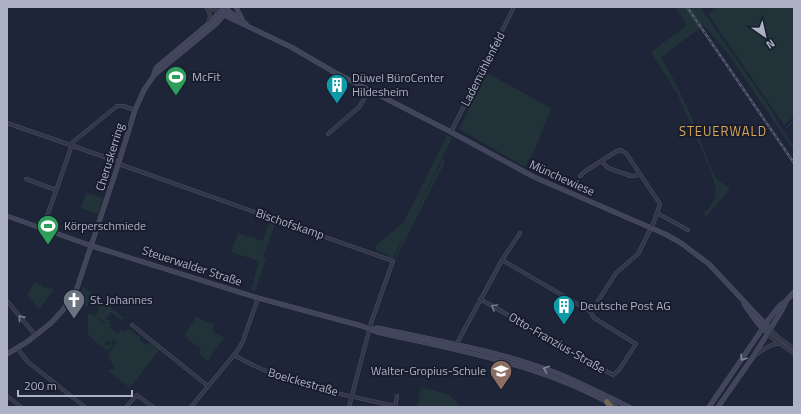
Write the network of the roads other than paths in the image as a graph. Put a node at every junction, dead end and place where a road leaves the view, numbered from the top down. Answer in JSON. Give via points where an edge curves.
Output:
{"nodes":[{"id":1,"x":206,"y":7,"type":"edge"},
{"id":2,"x":210,"y":7,"type":"edge"},
{"id":3,"x":236,"y":7,"type":"edge"},
{"id":4,"x":514,"y":7,"type":"edge"},
{"id":5,"x":225,"y":8,"type":"edge"},
{"id":6,"x":222,"y":14,"type":"junction"},
{"id":7,"x":244,"y":22,"type":"junction"},
{"id":8,"x":206,"y":26,"type":"junction"},
{"id":9,"x":250,"y":26,"type":"junction"},
{"id":10,"x":153,"y":77,"type":"junction"},
{"id":11,"x":369,"y":91,"type":"junction"},
{"id":12,"x":135,"y":110,"type":"junction"},
{"id":13,"x":7,"y":123,"type":"edge"},
{"id":14,"x":451,"y":132,"type":"junction"},
{"id":15,"x":328,"y":134,"type":"dead end"},
{"id":16,"x":72,"y":146,"type":"junction"},
{"id":17,"x":601,"y":160,"type":"junction"},
{"id":18,"x":119,"y":163,"type":"junction"},
{"id":19,"x":641,"y":175,"type":"junction"},
{"id":20,"x":580,"y":176,"type":"dead end"},
{"id":21,"x":26,"y":179,"type":"dead end"},
{"id":22,"x":56,"y":190,"type":"junction"},
{"id":23,"x":657,"y":213,"type":"junction"},
{"id":24,"x":7,"y":216,"type":"edge"},
{"id":25,"x":651,"y":227,"type":"junction"},
{"id":26,"x":43,"y":228,"type":"junction"},
{"id":27,"x":688,"y":230,"type":"dead end"},
{"id":28,"x":520,"y":233,"type":"dead end"},
{"id":29,"x":92,"y":246,"type":"junction"},
{"id":30,"x":502,"y":260,"type":"junction"},
{"id":31,"x":794,"y":292,"type":"edge"},
{"id":32,"x":737,"y":294,"type":"junction"},
{"id":33,"x":258,"y":298,"type":"junction"},
{"id":34,"x":480,"y":299,"type":"junction"},
{"id":35,"x":7,"y":301,"type":"edge"},
{"id":36,"x":786,"y":301,"type":"junction"},
{"id":37,"x":591,"y":312,"type":"junction"},
{"id":38,"x":766,"y":324,"type":"junction"},
{"id":39,"x":132,"y":325,"type":"dead end"},
{"id":40,"x":371,"y":329,"type":"junction"},
{"id":41,"x":762,"y":329,"type":"junction"},
{"id":42,"x":770,"y":329,"type":"junction"},
{"id":43,"x":767,"y":334,"type":"junction"},
{"id":44,"x":36,"y":336,"type":"junction"},
{"id":45,"x":781,"y":344,"type":"junction"},
{"id":46,"x":456,"y":347,"type":"junction"},
{"id":47,"x":18,"y":349,"type":"junction"},
{"id":48,"x":794,"y":349,"type":"edge"},
{"id":49,"x":7,"y":354,"type":"edge"},
{"id":50,"x":794,"y":354,"type":"edge"},
{"id":51,"x":234,"y":355,"type":"junction"},
{"id":52,"x":753,"y":358,"type":"junction"},
{"id":53,"x":208,"y":386,"type":"junction"},
{"id":54,"x":7,"y":396,"type":"edge"},
{"id":55,"x":352,"y":396,"type":"junction"},
{"id":56,"x":397,"y":396,"type":"dead end"},
{"id":57,"x":609,"y":404,"type":"edge"},
{"id":58,"x":193,"y":406,"type":"edge"},
{"id":59,"x":21,"y":407,"type":"edge"},
{"id":60,"x":85,"y":407,"type":"edge"},
{"id":61,"x":126,"y":407,"type":"edge"},
{"id":62,"x":153,"y":407,"type":"edge"},
{"id":63,"x":349,"y":407,"type":"edge"},
{"id":64,"x":395,"y":407,"type":"edge"},
{"id":65,"x":616,"y":407,"type":"edge"},
{"id":66,"x":628,"y":407,"type":"edge"},
{"id":67,"x":709,"y":407,"type":"edge"},
{"id":68,"x":718,"y":407,"type":"edge"}],
"edges":[{"from":1,"to":8,"type":"street","via":[[210,15]]},
{"from":2,"to":6,"type":"street"},
{"from":3,"to":7,"type":"street","name":"Münchewiese"},
{"from":4,"to":14,"type":"street","name":"Lademühlenfeld"},
{"from":5,"to":6,"type":"street","name":"Cheruskerring"},
{"from":5,"to":7,"type":"street","name":"Münchewiese"},
{"from":6,"to":8,"type":"street","name":"Cheruskerring"},
{"from":6,"to":9,"type":"street","name":"Münchewiese"},
{"from":6,"to":10,"type":"street","name":"Cheruskerring","via":[[207,31]]},
{"from":7,"to":9,"type":"street","name":"Münchewiese"},
{"from":8,"to":10,"type":"street","name":"Cheruskerring","via":[[156,68]]},
{"from":9,"to":11,"type":"street","name":"Münchewiese"},
{"from":10,"to":12,"type":"street","name":"Cheruskerring"},
{"from":11,"to":14,"type":"street","name":"Münchewiese"},
{"from":11,"to":15,"type":"street","via":[[359,107]]},
{"from":12,"to":16,"type":"street","via":[[117,106],[75,140]]},
{"from":12,"to":18,"type":"street","name":"Cheruskerring"},
{"from":13,"to":16,"type":"street","name":"Bischofskamp"},
{"from":14,"to":25,"type":"street","name":"Münchewiese","via":[[546,183]]},
{"from":16,"to":18,"type":"street","name":"Bischofskamp"},
{"from":16,"to":22,"type":"street"},
{"from":17,"to":19,"type":"street","via":[[608,168],[631,176]]},
{"from":17,"to":19,"type":"street","via":[[617,151],[624,151]]},
{"from":17,"to":20,"type":"street"},
{"from":18,"to":29,"type":"street","name":"Cheruskerring"},
{"from":18,"to":40,"type":"street","name":"Bischofskamp","via":[[393,261]]},
{"from":19,"to":23,"type":"street","via":[[660,204]]},
{"from":21,"to":22,"type":"street"},
{"from":22,"to":26,"type":"street"},
{"from":23,"to":25,"type":"street"},
{"from":23,"to":27,"type":"street"},
{"from":24,"to":26,"type":"street","name":"Steuerwalder Straße"},
{"from":25,"to":32,"type":"street","name":"Münchewiese","via":[[681,243],[703,259]]},
{"from":25,"to":37,"type":"street","via":[[638,254],[616,273]]},
{"from":26,"to":29,"type":"street","name":"Steuerwalder Straße"},
{"from":28,"to":30,"type":"street"},
{"from":29,"to":33,"type":"street","name":"Steuerwalder Straße"},
{"from":29,"to":44,"type":"street","name":"Cheruskerring","via":[[70,300],[54,320]]},
{"from":30,"to":34,"type":"street"},
{"from":30,"to":37,"type":"street"},
{"from":31,"to":36,"type":"street"},
{"from":32,"to":38,"type":"street","name":"Münchewiese"},
{"from":32,"to":41,"type":"street","name":"Münchewiese"},
{"from":33,"to":40,"type":"street","name":"Steuerwalder Straße"},
{"from":33,"to":51,"type":"street"},
{"from":37,"to":34,"type":"street","name":"Otto-Franzius-Straße","one_way":true,"via":[[594,318],[636,344],[613,375]]},
{"from":34,"to":46,"type":"street"},
{"from":44,"to":35,"type":"street","one_way":true},
{"from":36,"to":38,"type":"street"},
{"from":36,"to":42,"type":"street"},
{"from":38,"to":41,"type":"street"},
{"from":38,"to":42,"type":"street","name":"Münchewiese"},
{"from":39,"to":53,"type":"street"},
{"from":40,"to":46,"type":"street","name":"Steuerwalder Straße","via":[[378,328]]},
{"from":40,"to":55,"type":"street"},
{"from":41,"to":43,"type":"street","name":"Münchewiese"},
{"from":41,"to":67,"type":"street","one_way":true},
{"from":42,"to":43,"type":"street"},
{"from":42,"to":48,"type":"street"},
{"from":43,"to":45,"type":"street"},
{"from":43,"to":52,"type":"street"},
{"from":44,"to":47,"type":"street","name":"Cheruskerring"},
{"from":45,"to":50,"type":"street"},
{"from":45,"to":52,"type":"street","via":[[770,346]]},
{"from":46,"to":57,"type":"street","name":"Steuerwalder Straße","via":[[562,380]]},
{"from":66,"to":46,"type":"street","name":"Steuerwalder Straße","one_way":true,"via":[[548,369],[504,356]]},
{"from":47,"to":49,"type":"street","name":"Cheruskerring"},
{"from":47,"to":60,"type":"street","via":[[28,362]]},
{"from":51,"to":53,"type":"street"},
{"from":51,"to":55,"type":"street","name":"Boelckestraße","via":[[277,377]]},
{"from":52,"to":68,"type":"street"},
{"from":53,"to":58,"type":"street"},
{"from":54,"to":59,"type":"street"},
{"from":55,"to":63,"type":"street"},
{"from":55,"to":64,"type":"street","name":"Boelckestraße"},
{"from":56,"to":64,"type":"street"},
{"from":57,"to":65,"type":"street","name":"Steuerwalder Straße"},
{"from":61,"to":62,"type":"street","via":[[137,395]]}]}
